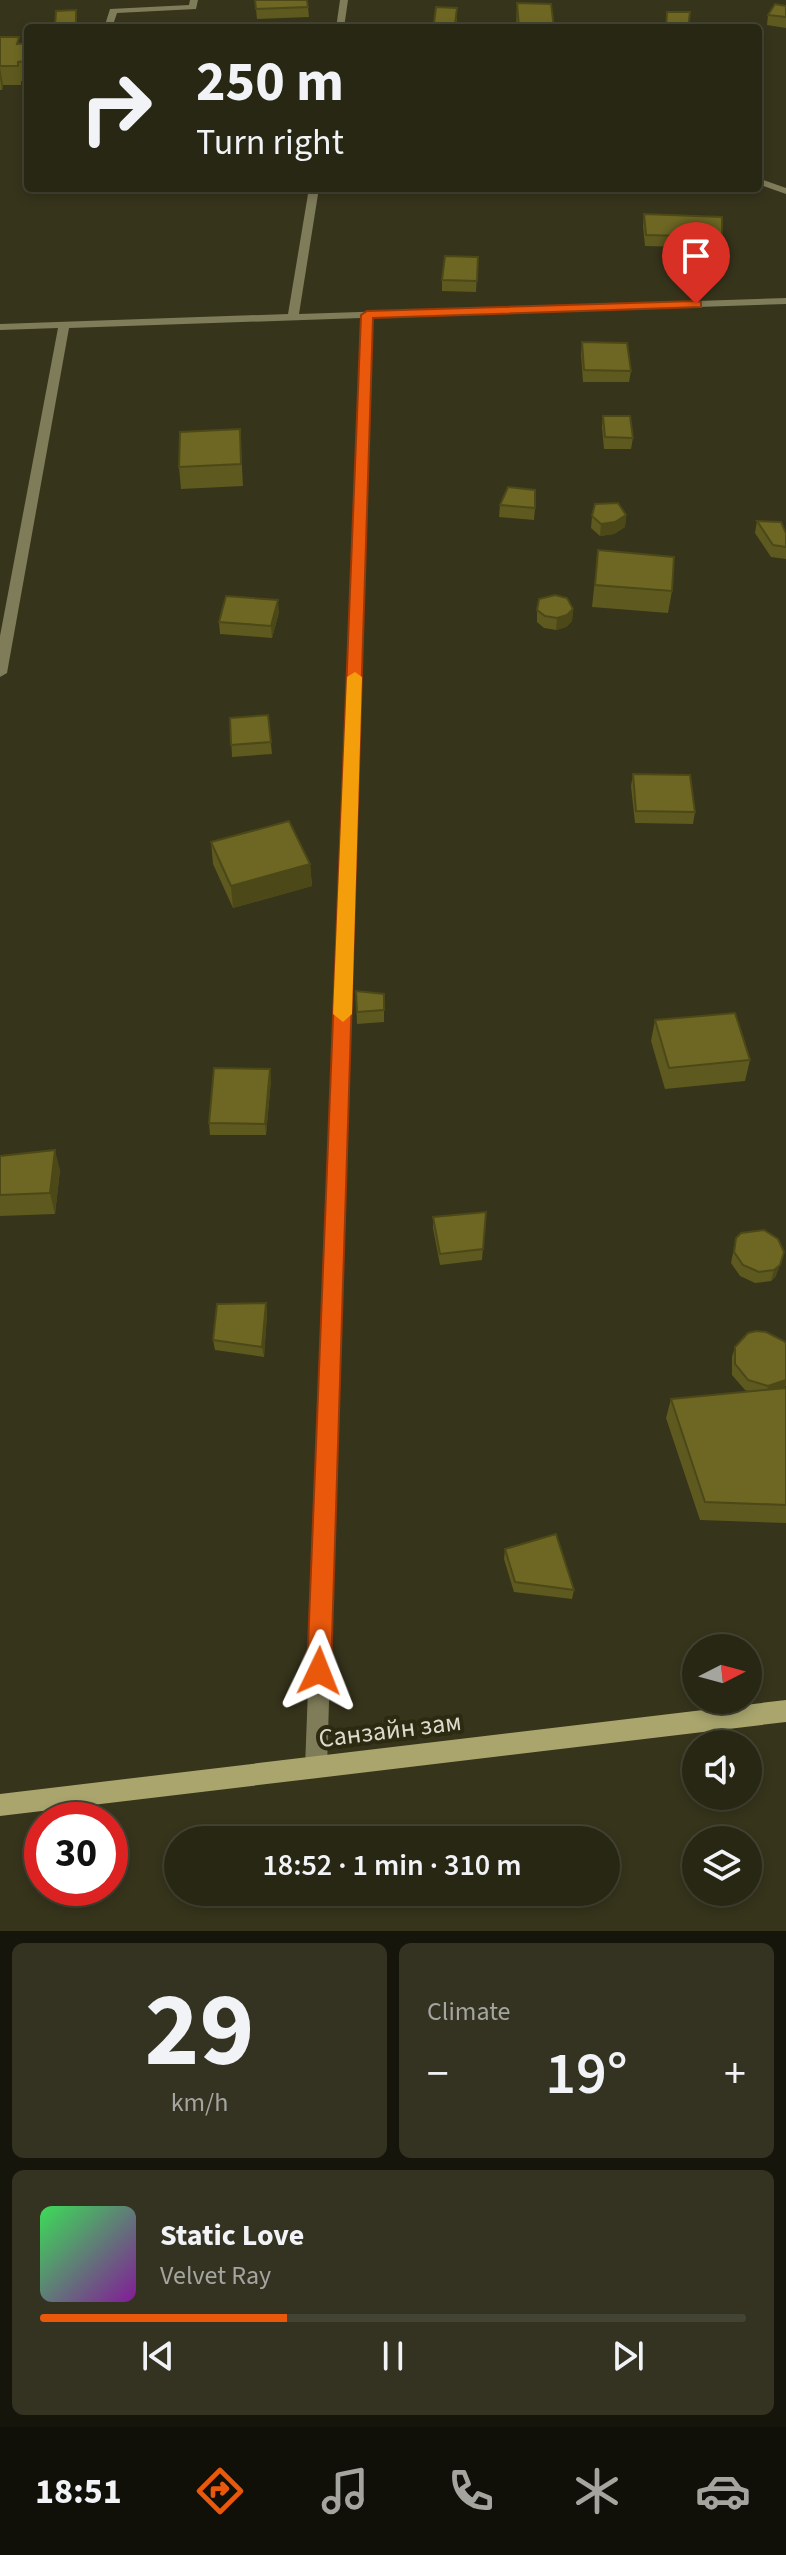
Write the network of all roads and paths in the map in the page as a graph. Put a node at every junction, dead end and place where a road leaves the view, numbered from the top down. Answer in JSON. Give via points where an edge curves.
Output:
{"nodes":[{"id":1,"x":194,"y":0,"type":"edge"},
{"id":2,"x":344,"y":0,"type":"edge"},
{"id":3,"x":109,"y":24,"type":"edge"},
{"id":4,"x":341,"y":24,"type":"edge"},
{"id":5,"x":762,"y":182,"type":"edge"},
{"id":6,"x":786,"y":191,"type":"edge"},
{"id":7,"x":313,"y":192,"type":"edge"},
{"id":8,"x":786,"y":301,"type":"edge"},
{"id":9,"x":367,"y":315,"type":"junction"},
{"id":10,"x":293,"y":317,"type":"junction"},
{"id":11,"x":64,"y":324,"type":"junction"},
{"id":12,"x":0,"y":327,"type":"edge"},
{"id":13,"x":0,"y":673,"type":"edge"},
{"id":14,"x":786,"y":1711,"type":"edge"},
{"id":15,"x":316,"y":1767,"type":"junction"},
{"id":16,"x":0,"y":1805,"type":"edge"}],
"edges":[{"from":1,"to":3,"type":"street","via":[[193,7],[113,11]]},
{"from":2,"to":4,"type":"street"},
{"from":5,"to":6,"type":"street"},
{"from":7,"to":10,"type":"street"},
{"from":8,"to":9,"type":"street"},
{"from":9,"to":10,"type":"street"},
{"from":9,"to":15,"type":"street"},
{"from":10,"to":11,"type":"street"},
{"from":11,"to":12,"type":"street"},
{"from":11,"to":13,"type":"street"},
{"from":14,"to":15,"type":"main road","name":"Санзайн зам"},
{"from":15,"to":16,"type":"main road","name":"Санзайн зам"}]}
